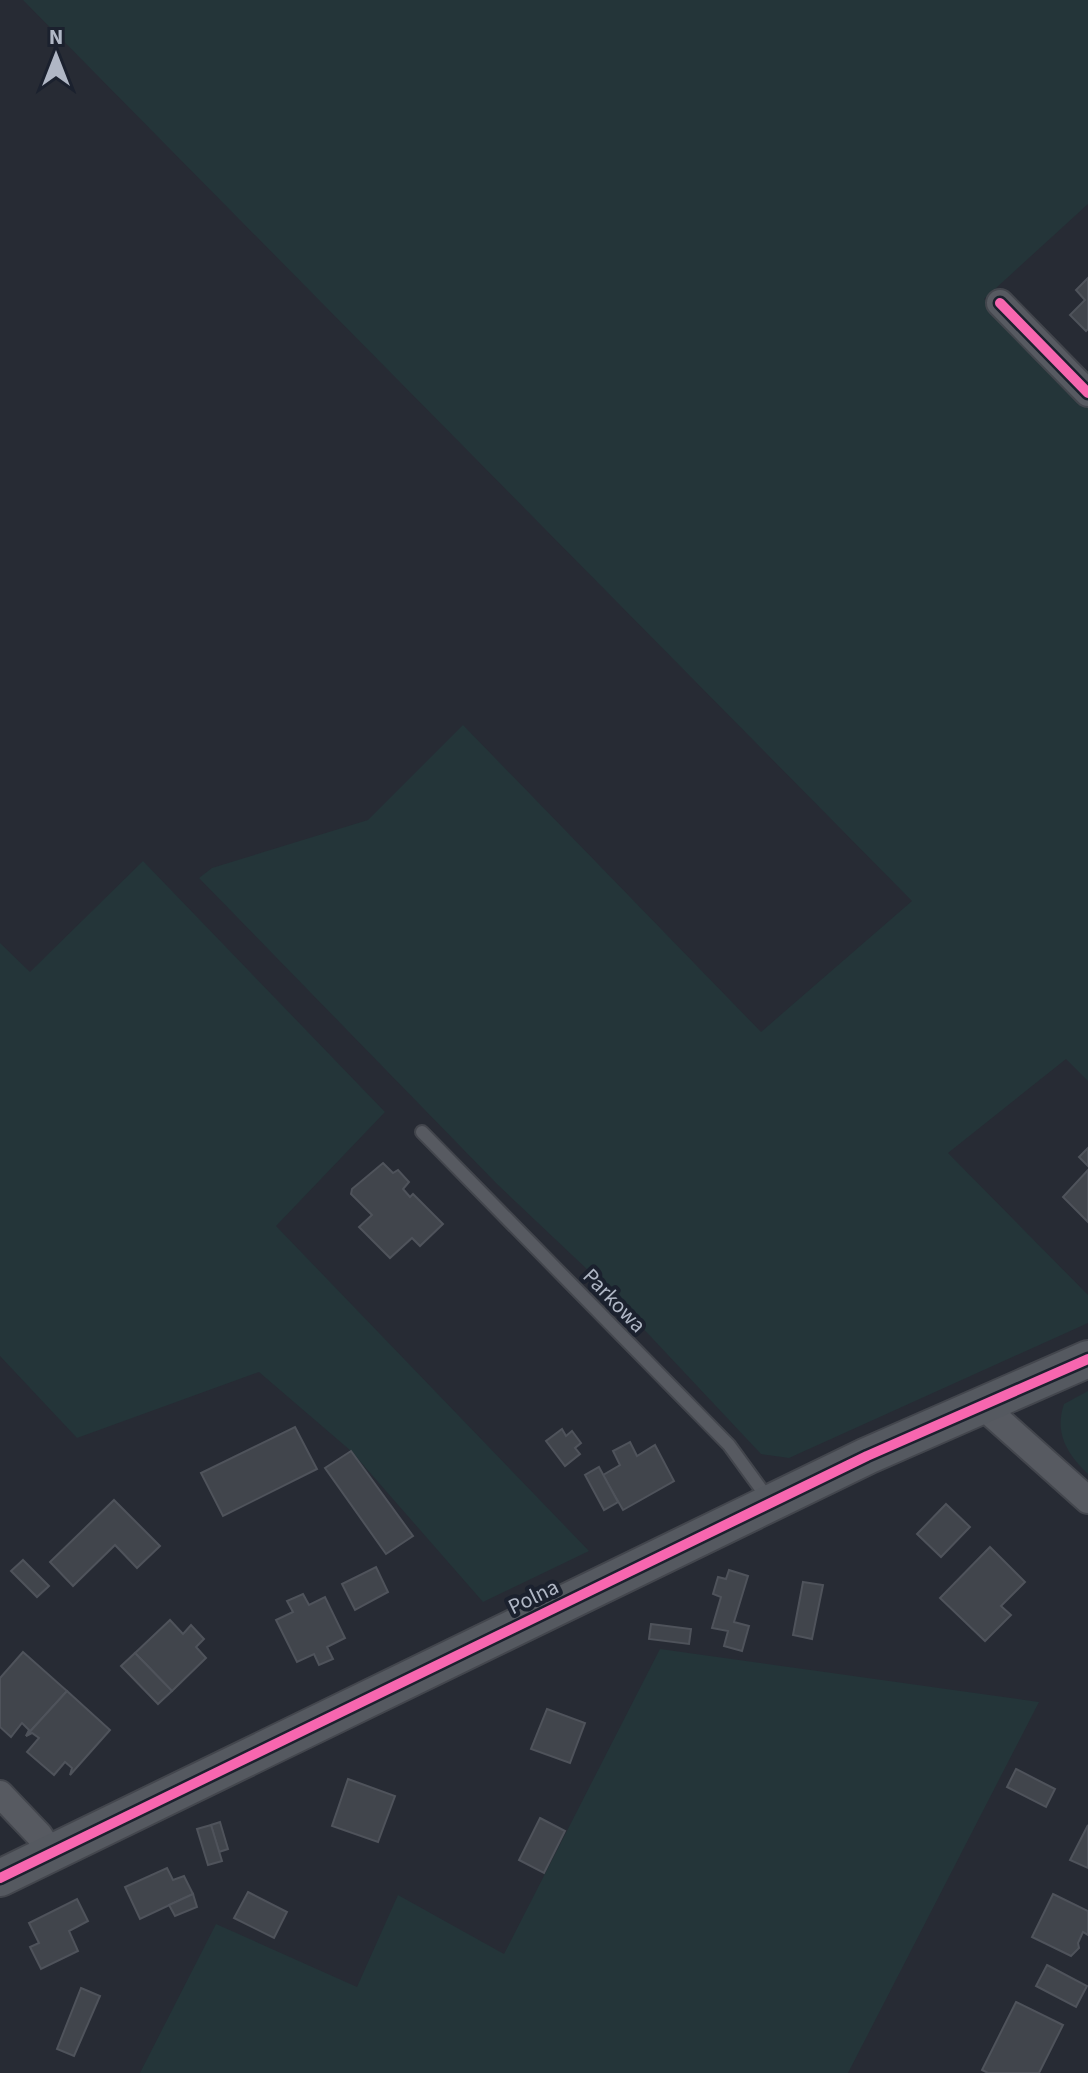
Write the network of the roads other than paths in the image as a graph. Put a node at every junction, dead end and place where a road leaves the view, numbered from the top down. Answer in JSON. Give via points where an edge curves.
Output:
{"nodes":[{"id":1,"x":1000,"y":303,"type":"dead end"},
{"id":2,"x":1088,"y":393,"type":"edge"},
{"id":3,"x":422,"y":1132,"type":"dead end"},
{"id":4,"x":1088,"y":1359,"type":"edge"},
{"id":5,"x":984,"y":1407,"type":"junction"},
{"id":6,"x":1088,"y":1500,"type":"edge"},
{"id":7,"x":771,"y":1503,"type":"junction"},
{"id":8,"x":0,"y":1794,"type":"edge"},
{"id":9,"x":51,"y":1854,"type":"junction"},
{"id":10,"x":0,"y":1878,"type":"edge"}],
"edges":[{"from":1,"to":2,"type":"street"},
{"from":3,"to":7,"type":"lane","name":"Parkowa","via":[[729,1445]]},
{"from":4,"to":5,"type":"street","name":"Polna"},
{"from":5,"to":6,"type":"street"},
{"from":5,"to":7,"type":"street","name":"Polna"},
{"from":7,"to":9,"type":"street","name":"Polna"},
{"from":8,"to":9,"type":"street"},
{"from":9,"to":10,"type":"street","name":"Polna"}]}
